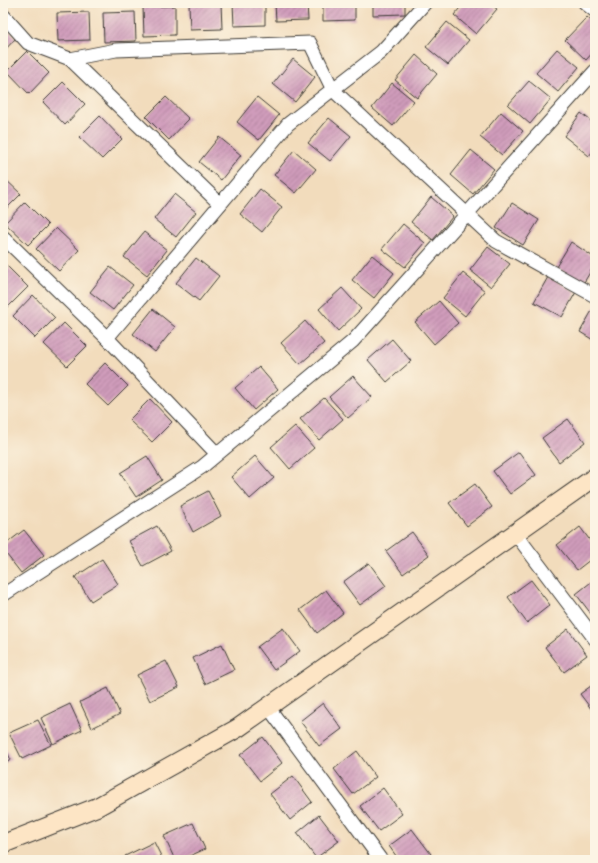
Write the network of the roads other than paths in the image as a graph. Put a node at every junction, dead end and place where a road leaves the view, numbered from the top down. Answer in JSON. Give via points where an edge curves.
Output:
{"nodes":[{"id":1,"x":425,"y":3,"type":"edge"},
{"id":2,"x":585,"y":3,"type":"edge"},
{"id":3,"x":595,"y":11,"type":"edge"},
{"id":4,"x":3,"y":15,"type":"edge"},
{"id":5,"x":70,"y":58,"type":"junction"},
{"id":6,"x":595,"y":71,"type":"edge"},
{"id":7,"x":333,"y":90,"type":"junction"},
{"id":8,"x":220,"y":204,"type":"junction"},
{"id":9,"x":467,"y":213,"type":"junction"},
{"id":10,"x":3,"y":237,"type":"edge"},
{"id":11,"x":595,"y":296,"type":"edge"},
{"id":12,"x":107,"y":338,"type":"junction"},
{"id":13,"x":217,"y":454,"type":"junction"},
{"id":14,"x":595,"y":477,"type":"edge"},
{"id":15,"x":515,"y":534,"type":"junction"},
{"id":16,"x":5,"y":590,"type":"edge"},
{"id":17,"x":595,"y":639,"type":"edge"},
{"id":18,"x":268,"y":707,"type":"junction"},
{"id":19,"x":3,"y":844,"type":"edge"},
{"id":20,"x":381,"y":860,"type":"edge"}],
"edges":[{"from":1,"to":7,"type":"street","via":[[381,52]]},
{"from":2,"to":3,"type":"street"},
{"from":4,"to":5,"type":"street","via":[[28,43]]},
{"from":5,"to":7,"type":"street","via":[[116,50],[310,43]]},
{"from":5,"to":8,"type":"street"},
{"from":6,"to":9,"type":"street"},
{"from":7,"to":8,"type":"street","via":[[288,124]]},
{"from":7,"to":9,"type":"street"},
{"from":8,"to":12,"type":"street"},
{"from":9,"to":11,"type":"street","via":[[496,241]]},
{"from":9,"to":13,"type":"street","via":[[353,341]]},
{"from":10,"to":12,"type":"street"},
{"from":12,"to":13,"type":"street"},
{"from":13,"to":16,"type":"street","via":[[202,467]]},
{"from":14,"to":15,"type":"street"},
{"from":15,"to":17,"type":"street"},
{"from":15,"to":18,"type":"street"},
{"from":18,"to":19,"type":"street","via":[[238,728],[97,807]]},
{"from":18,"to":20,"type":"street"}]}
